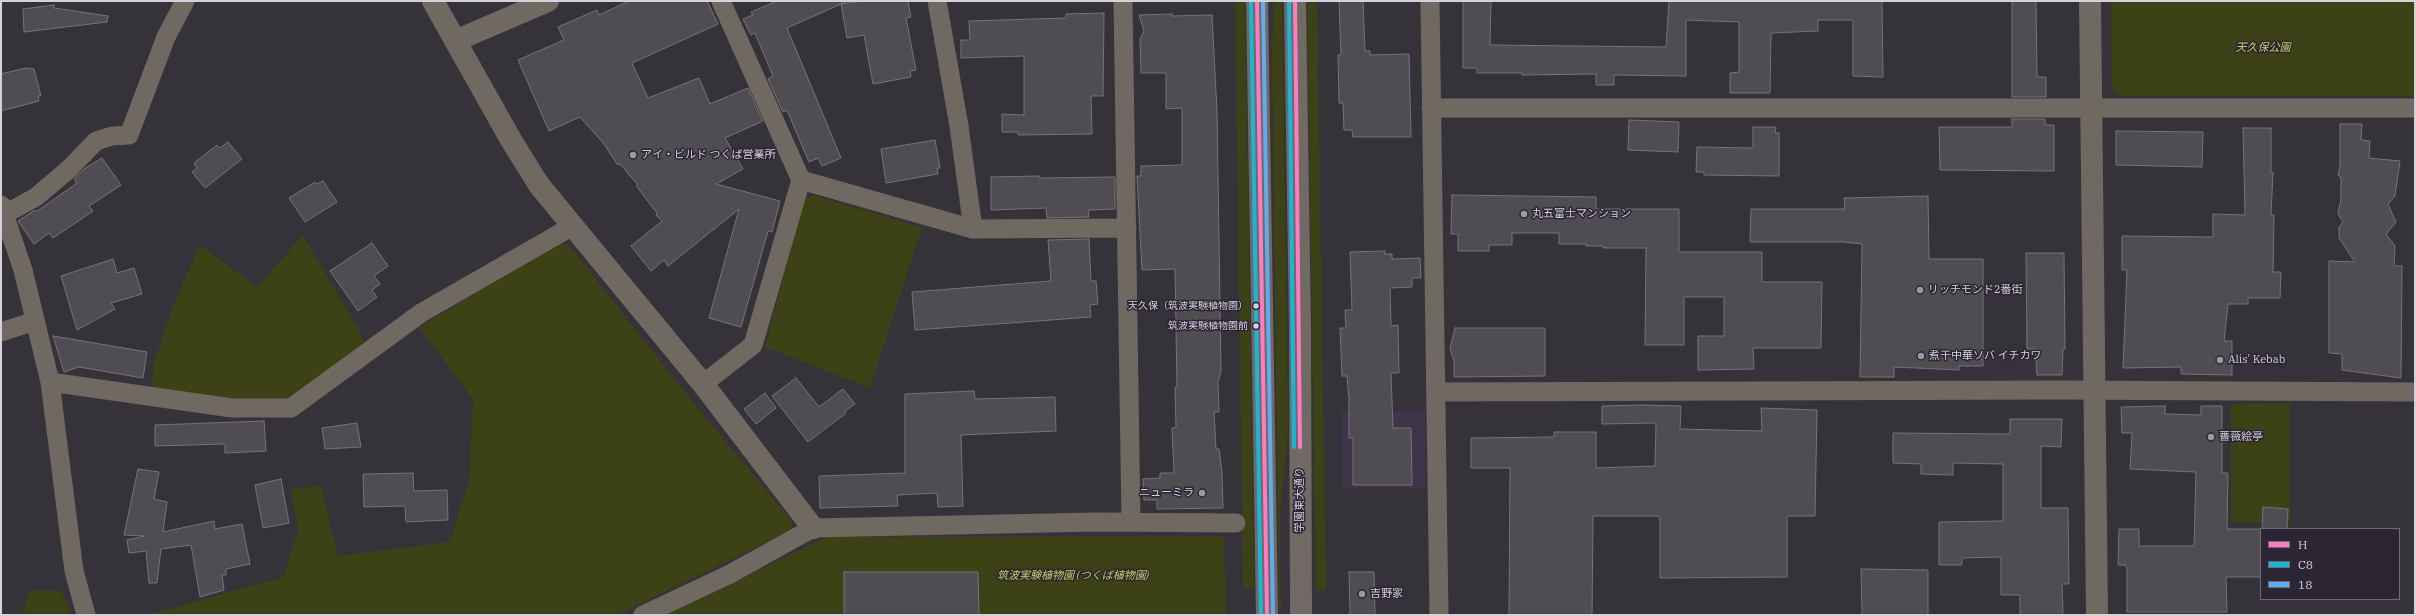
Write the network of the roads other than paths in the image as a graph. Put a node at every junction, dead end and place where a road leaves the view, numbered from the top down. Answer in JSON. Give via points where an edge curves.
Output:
{"nodes":[{"id":1,"x":185,"y":1,"type":"edge"},
{"id":2,"x":433,"y":1,"type":"edge"},
{"id":3,"x":548,"y":1,"type":"edge"},
{"id":4,"x":721,"y":1,"type":"edge"},
{"id":5,"x":938,"y":1,"type":"edge"},
{"id":6,"x":1123,"y":1,"type":"edge"},
{"id":7,"x":1257,"y":1,"type":"edge"},
{"id":8,"x":1295,"y":1,"type":"edge"},
{"id":9,"x":1430,"y":1,"type":"edge"},
{"id":10,"x":2090,"y":1,"type":"edge"},
{"id":11,"x":456,"y":41,"type":"junction"},
{"id":12,"x":1431,"y":108,"type":"junction"},
{"id":13,"x":2091,"y":108,"type":"junction"},
{"id":14,"x":2415,"y":108,"type":"edge"},
{"id":15,"x":801,"y":180,"type":"junction"},
{"id":16,"x":3,"y":210,"type":"edge"},
{"id":17,"x":571,"y":226,"type":"junction"},
{"id":18,"x":1127,"y":228,"type":"junction"},
{"id":19,"x":973,"y":229,"type":"junction"},
{"id":20,"x":35,"y":321,"type":"junction"},
{"id":21,"x":1,"y":332,"type":"edge"},
{"id":22,"x":50,"y":382,"type":"junction"},
{"id":23,"x":703,"y":384,"type":"junction"},
{"id":24,"x":2095,"y":390,"type":"junction"},
{"id":25,"x":1436,"y":392,"type":"junction"},
{"id":26,"x":2415,"y":392,"type":"edge"},
{"id":27,"x":1131,"y":522,"type":"junction"},
{"id":28,"x":1236,"y":523,"type":"dead end"},
{"id":29,"x":813,"y":528,"type":"junction"},
{"id":30,"x":86,"y":615,"type":"edge"},
{"id":31,"x":643,"y":615,"type":"edge"},
{"id":32,"x":1267,"y":615,"type":"edge"},
{"id":33,"x":1301,"y":615,"type":"edge"},
{"id":34,"x":1439,"y":615,"type":"edge"},
{"id":35,"x":2097,"y":615,"type":"edge"}],
"edges":[{"from":1,"to":16,"type":"street","via":[[166,37],[130,135],[112,136],[96,141],[69,169],[36,197]]},
{"from":2,"to":11,"type":"street"},
{"from":3,"to":11,"type":"street"},
{"from":4,"to":15,"type":"street"},
{"from":5,"to":19,"type":"street"},
{"from":6,"to":18,"type":"street"},
{"from":7,"to":32,"type":"main road"},
{"from":8,"to":33,"type":"main road","name":"学園東大通り"},
{"from":9,"to":12,"type":"street"},
{"from":10,"to":13,"type":"street"},
{"from":11,"to":17,"type":"street","via":[[511,140],[539,185]]},
{"from":12,"to":13,"type":"street"},
{"from":12,"to":25,"type":"street"},
{"from":13,"to":14,"type":"street"},
{"from":13,"to":24,"type":"street"},
{"from":15,"to":19,"type":"street"},
{"from":15,"to":23,"type":"street","via":[[754,345]]},
{"from":16,"to":20,"type":"street","via":[[23,270]]},
{"from":17,"to":22,"type":"street","via":[[421,313],[290,408],[232,408]]},
{"from":17,"to":23,"type":"street"},
{"from":18,"to":19,"type":"street"},
{"from":18,"to":27,"type":"street"},
{"from":20,"to":21,"type":"street"},
{"from":20,"to":22,"type":"street"},
{"from":22,"to":30,"type":"street","via":[[74,571]]},
{"from":23,"to":29,"type":"street"},
{"from":24,"to":25,"type":"street"},
{"from":24,"to":26,"type":"street"},
{"from":24,"to":35,"type":"street"},
{"from":25,"to":34,"type":"street"},
{"from":27,"to":28,"type":"street"},
{"from":27,"to":29,"type":"street"},
{"from":29,"to":31,"type":"street","via":[[730,574]]}]}
